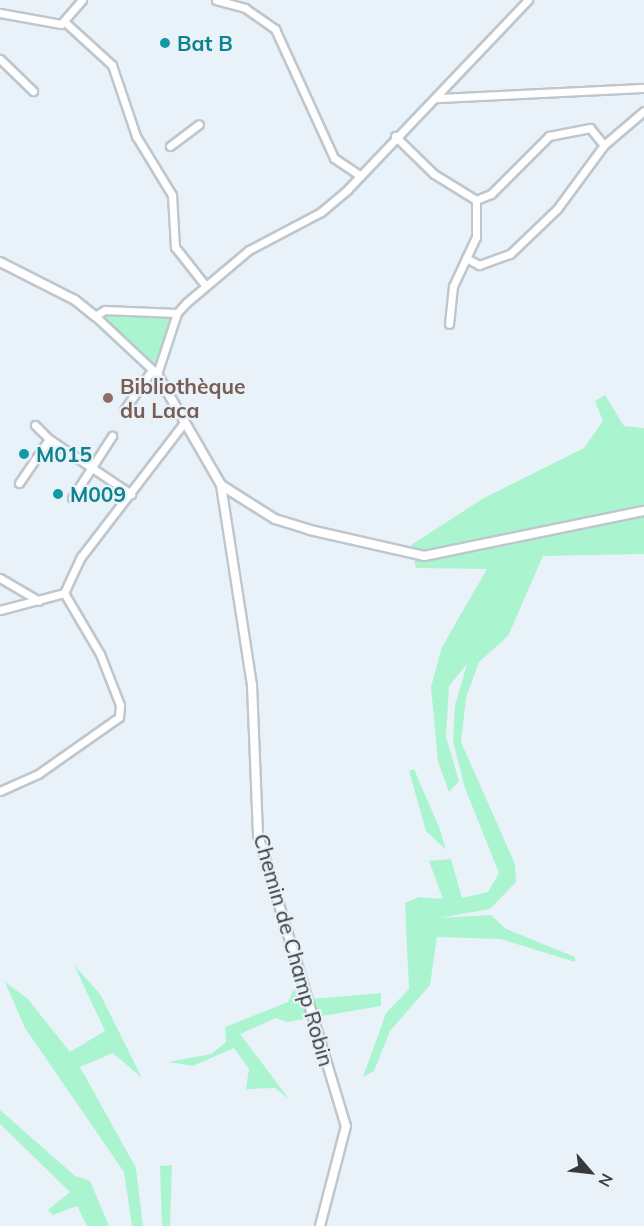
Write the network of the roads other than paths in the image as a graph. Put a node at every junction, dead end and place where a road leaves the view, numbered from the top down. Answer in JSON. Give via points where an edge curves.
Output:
{"nodes":[{"id":1,"x":82,"y":0,"type":"edge"},
{"id":2,"x":216,"y":0,"type":"edge"},
{"id":3,"x":528,"y":0,"type":"edge"},
{"id":4,"x":0,"y":13,"type":"edge"},
{"id":5,"x":66,"y":23,"type":"junction"},
{"id":6,"x":0,"y":59,"type":"edge"},
{"id":7,"x":644,"y":88,"type":"edge"},
{"id":8,"x":33,"y":91,"type":"dead end"},
{"id":9,"x":438,"y":98,"type":"junction"},
{"id":10,"x":644,"y":111,"type":"edge"},
{"id":11,"x":199,"y":124,"type":"dead end"},
{"id":12,"x":395,"y":136,"type":"junction"},
{"id":13,"x":604,"y":145,"type":"junction"},
{"id":14,"x":170,"y":146,"type":"dead end"},
{"id":15,"x":358,"y":176,"type":"junction"},
{"id":16,"x":476,"y":200,"type":"junction"},
{"id":17,"x":466,"y":258,"type":"junction"},
{"id":18,"x":0,"y":262,"type":"edge"},
{"id":19,"x":205,"y":285,"type":"junction"},
{"id":20,"x":177,"y":313,"type":"junction"},
{"id":21,"x":95,"y":316,"type":"junction"},
{"id":22,"x":449,"y":324,"type":"dead end"},
{"id":23,"x":154,"y":372,"type":"junction"},
{"id":24,"x":124,"y":410,"type":"dead end"},
{"id":25,"x":184,"y":423,"type":"junction"},
{"id":26,"x":35,"y":425,"type":"dead end"},
{"id":27,"x":112,"y":436,"type":"dead end"},
{"id":28,"x":49,"y":439,"type":"junction"},
{"id":29,"x":90,"y":468,"type":"junction"},
{"id":30,"x":19,"y":483,"type":"dead end"},
{"id":31,"x":221,"y":485,"type":"junction"},
{"id":32,"x":131,"y":494,"type":"junction"},
{"id":33,"x":72,"y":498,"type":"dead end"},
{"id":34,"x":644,"y":511,"type":"edge"},
{"id":35,"x":0,"y":578,"type":"edge"},
{"id":36,"x":64,"y":593,"type":"junction"},
{"id":37,"x":39,"y":600,"type":"junction"},
{"id":38,"x":0,"y":610,"type":"edge"},
{"id":39,"x":0,"y":791,"type":"edge"},
{"id":40,"x":321,"y":1226,"type":"edge"}],
"edges":[{"from":1,"to":5,"type":"street"},
{"from":2,"to":15,"type":"street","via":[[245,8],[275,29],[334,158]]},
{"from":3,"to":9,"type":"street"},
{"from":4,"to":5,"type":"street"},
{"from":5,"to":19,"type":"street","via":[[112,65],[136,136],[172,195],[175,247]]},
{"from":6,"to":8,"type":"street"},
{"from":7,"to":9,"type":"street"},
{"from":9,"to":12,"type":"street"},
{"from":10,"to":13,"type":"street"},
{"from":11,"to":14,"type":"street"},
{"from":12,"to":15,"type":"street"},
{"from":12,"to":16,"type":"street","via":[[434,174]]},
{"from":13,"to":16,"type":"street","via":[[590,128],[549,136],[491,194]]},
{"from":13,"to":17,"type":"street","via":[[557,209],[510,254],[479,265]]},
{"from":15,"to":19,"type":"street","via":[[321,212],[249,250]]},
{"from":16,"to":17,"type":"street","via":[[476,237]]},
{"from":17,"to":22,"type":"street","via":[[453,286]]},
{"from":18,"to":21,"type":"street","via":[[82,304]]},
{"from":19,"to":20,"type":"street"},
{"from":20,"to":21,"type":"street","via":[[105,310]]},
{"from":20,"to":23,"type":"street"},
{"from":21,"to":23,"type":"street"},
{"from":23,"to":24,"type":"street"},
{"from":23,"to":25,"type":"street"},
{"from":25,"to":31,"type":"street"},
{"from":25,"to":32,"type":"street","via":[[174,429]]},
{"from":26,"to":28,"type":"street"},
{"from":27,"to":29,"type":"street"},
{"from":28,"to":29,"type":"street"},
{"from":28,"to":30,"type":"street"},
{"from":29,"to":32,"type":"street"},
{"from":29,"to":33,"type":"street"},
{"from":31,"to":34,"type":"street","via":[[275,519],[411,556],[551,533]]},
{"from":31,"to":40,"type":"street","name":"Chemin de Champ Robin","via":[[252,686],[258,835],[346,1132]]},
{"from":32,"to":36,"type":"street","via":[[81,557]]},
{"from":35,"to":37,"type":"street"},
{"from":36,"to":37,"type":"street"},
{"from":36,"to":39,"type":"street","via":[[104,663],[120,705],[119,717],[38,774]]},
{"from":37,"to":38,"type":"street"}]}
